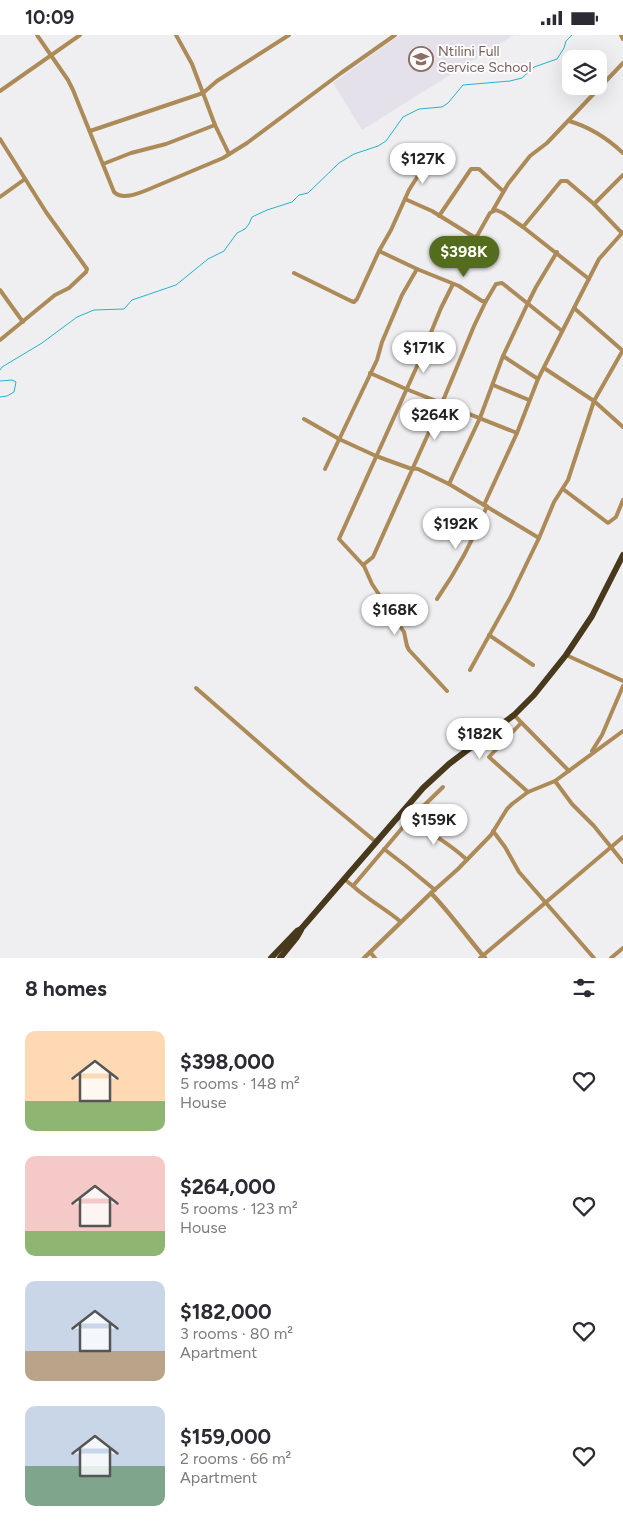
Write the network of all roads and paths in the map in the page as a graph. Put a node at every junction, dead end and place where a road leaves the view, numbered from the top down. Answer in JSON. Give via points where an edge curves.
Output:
{"nodes":[{"id":1,"x":37,"y":35,"type":"edge"},
{"id":2,"x":80,"y":35,"type":"edge"},
{"id":3,"x":176,"y":35,"type":"edge"},
{"id":4,"x":278,"y":35,"type":"edge"},
{"id":5,"x":290,"y":35,"type":"edge"},
{"id":6,"x":395,"y":35,"type":"edge"},
{"id":7,"x":620,"y":35,"type":"edge"},
{"id":8,"x":623,"y":39,"type":"edge"},
{"id":9,"x":282,"y":41,"type":"junction"},
{"id":10,"x":50,"y":56,"type":"junction"},
{"id":11,"x":623,"y":63,"type":"edge"},
{"id":12,"x":0,"y":91,"type":"edge"},
{"id":13,"x":203,"y":93,"type":"junction"},
{"id":14,"x":569,"y":121,"type":"junction"},
{"id":15,"x":215,"y":125,"type":"junction"},
{"id":16,"x":90,"y":131,"type":"junction"},
{"id":17,"x":0,"y":139,"type":"edge"},
{"id":18,"x":623,"y":153,"type":"edge"},
{"id":19,"x":230,"y":154,"type":"junction"},
{"id":20,"x":426,"y":163,"type":"dead end"},
{"id":21,"x":103,"y":164,"type":"junction"},
{"id":22,"x":623,"y":175,"type":"edge"},
{"id":23,"x":26,"y":179,"type":"junction"},
{"id":24,"x":504,"y":191,"type":"junction"},
{"id":25,"x":0,"y":197,"type":"edge"},
{"id":26,"x":405,"y":199,"type":"junction"},
{"id":27,"x":594,"y":204,"type":"junction"},
{"id":28,"x":493,"y":210,"type":"junction"},
{"id":29,"x":439,"y":216,"type":"junction"},
{"id":30,"x":523,"y":227,"type":"junction"},
{"id":31,"x":623,"y":233,"type":"edge"},
{"id":32,"x":379,"y":251,"type":"junction"},
{"id":33,"x":556,"y":253,"type":"junction"},
{"id":34,"x":417,"y":269,"type":"junction"},
{"id":35,"x":294,"y":273,"type":"dead end"},
{"id":36,"x":589,"y":279,"type":"junction"},
{"id":37,"x":453,"y":284,"type":"junction"},
{"id":38,"x":0,"y":290,"type":"edge"},
{"id":39,"x":486,"y":301,"type":"junction"},
{"id":40,"x":527,"y":305,"type":"junction"},
{"id":41,"x":574,"y":308,"type":"junction"},
{"id":42,"x":23,"y":323,"type":"junction"},
{"id":43,"x":562,"y":331,"type":"junction"},
{"id":44,"x":0,"y":340,"type":"edge"},
{"id":45,"x":623,"y":351,"type":"edge"},
{"id":46,"x":503,"y":356,"type":"junction"},
{"id":47,"x":544,"y":368,"type":"junction"},
{"id":48,"x":370,"y":373,"type":"junction"},
{"id":49,"x":538,"y":379,"type":"junction"},
{"id":50,"x":493,"y":385,"type":"junction"},
{"id":51,"x":406,"y":389,"type":"junction"},
{"id":52,"x":529,"y":400,"type":"junction"},
{"id":53,"x":594,"y":401,"type":"junction"},
{"id":54,"x":442,"y":403,"type":"junction"},
{"id":55,"x":480,"y":418,"type":"junction"},
{"id":56,"x":304,"y":419,"type":"dead end"},
{"id":57,"x":623,"y":427,"type":"edge"},
{"id":58,"x":517,"y":433,"type":"junction"},
{"id":59,"x":339,"y":439,"type":"junction"},
{"id":60,"x":376,"y":456,"type":"junction"},
{"id":61,"x":412,"y":468,"type":"junction"},
{"id":62,"x":325,"y":469,"type":"dead end"},
{"id":63,"x":449,"y":484,"type":"junction"},
{"id":64,"x":563,"y":489,"type":"junction"},
{"id":65,"x":623,"y":500,"type":"edge"},
{"id":66,"x":485,"y":505,"type":"junction"},
{"id":67,"x":540,"y":539,"type":"junction"},
{"id":68,"x":622,"y":558,"type":"edge"},
{"id":69,"x":363,"y":565,"type":"junction"},
{"id":70,"x":437,"y":599,"type":"dead end"},
{"id":71,"x":489,"y":635,"type":"junction"},
{"id":72,"x":566,"y":655,"type":"junction"},
{"id":73,"x":533,"y":665,"type":"dead end"},
{"id":74,"x":470,"y":670,"type":"dead end"},
{"id":75,"x":623,"y":681,"type":"edge"},
{"id":76,"x":623,"y":686,"type":"edge"},
{"id":77,"x":196,"y":688,"type":"dead end"},
{"id":78,"x":447,"y":691,"type":"dead end"},
{"id":79,"x":514,"y":715,"type":"junction"},
{"id":80,"x":521,"y":723,"type":"junction"},
{"id":81,"x":623,"y":731,"type":"edge"},
{"id":82,"x":590,"y":754,"type":"junction"},
{"id":83,"x":568,"y":771,"type":"junction"},
{"id":84,"x":555,"y":781,"type":"junction"},
{"id":85,"x":443,"y":787,"type":"dead end"},
{"id":86,"x":528,"y":792,"type":"junction"},
{"id":87,"x":408,"y":821,"type":"junction"},
{"id":88,"x":493,"y":831,"type":"junction"},
{"id":89,"x":623,"y":837,"type":"edge"},
{"id":90,"x":376,"y":842,"type":"junction"},
{"id":91,"x":611,"y":847,"type":"junction"},
{"id":92,"x":384,"y":849,"type":"junction"},
{"id":93,"x":467,"y":860,"type":"junction"},
{"id":94,"x":623,"y":862,"type":"edge"},
{"id":95,"x":344,"y":879,"type":"junction"},
{"id":96,"x":353,"y":886,"type":"junction"},
{"id":97,"x":433,"y":892,"type":"junction"},
{"id":98,"x":547,"y":903,"type":"junction"},
{"id":99,"x":401,"y":922,"type":"junction"},
{"id":100,"x":301,"y":929,"type":"junction"},
{"id":101,"x":623,"y":948,"type":"edge"},
{"id":102,"x":370,"y":952,"type":"junction"},
{"id":103,"x":483,"y":957,"type":"edge"},
{"id":104,"x":272,"y":958,"type":"edge"},
{"id":105,"x":280,"y":958,"type":"edge"},
{"id":106,"x":364,"y":958,"type":"edge"},
{"id":107,"x":375,"y":958,"type":"edge"},
{"id":108,"x":594,"y":958,"type":"edge"},
{"id":109,"x":611,"y":958,"type":"edge"}],
"edges":[{"from":1,"to":10,"type":"street"},
{"from":2,"to":10,"type":"street"},
{"from":3,"to":13,"type":"street"},
{"from":4,"to":9,"type":"street"},
{"from":5,"to":9,"type":"street"},
{"from":6,"to":19,"type":"street"},
{"from":7,"to":8,"type":"street"},
{"from":9,"to":13,"type":"street"},
{"from":10,"to":12,"type":"street"},
{"from":10,"to":16,"type":"street","via":[[68,80]]},
{"from":11,"to":14,"type":"street"},
{"from":13,"to":15,"type":"street"},
{"from":13,"to":16,"type":"street"},
{"from":14,"to":18,"type":"street","via":[[603,136]]},
{"from":14,"to":24,"type":"street","via":[[530,156]]},
{"from":15,"to":19,"type":"street"},
{"from":15,"to":21,"type":"street"},
{"from":16,"to":21,"type":"street"},
{"from":17,"to":23,"type":"street"},
{"from":19,"to":21,"type":"street","via":[[138,194],[125,196],[114,192]]},
{"from":20,"to":26,"type":"street"},
{"from":22,"to":27,"type":"street"},
{"from":23,"to":25,"type":"street"},
{"from":23,"to":42,"type":"street","via":[[87,269],[72,286]]},
{"from":24,"to":28,"type":"street"},
{"from":24,"to":29,"type":"street","via":[[479,169],[471,169]]},
{"from":26,"to":29,"type":"street"},
{"from":26,"to":32,"type":"street"},
{"from":27,"to":30,"type":"street","via":[[564,180]]},
{"from":27,"to":31,"type":"street"},
{"from":28,"to":29,"type":"street","via":[[474,237]]},
{"from":28,"to":30,"type":"street"},
{"from":30,"to":33,"type":"street"},
{"from":31,"to":36,"type":"street","via":[[600,259]]},
{"from":32,"to":34,"type":"street"},
{"from":32,"to":35,"type":"street","via":[[354,302]]},
{"from":33,"to":36,"type":"street"},
{"from":33,"to":40,"type":"street"},
{"from":34,"to":37,"type":"street"},
{"from":34,"to":48,"type":"street"},
{"from":36,"to":41,"type":"street"},
{"from":37,"to":39,"type":"street"},
{"from":37,"to":51,"type":"street"},
{"from":38,"to":42,"type":"street"},
{"from":39,"to":40,"type":"street","via":[[496,284],[502,283]]},
{"from":39,"to":54,"type":"street"},
{"from":40,"to":43,"type":"street"},
{"from":40,"to":46,"type":"street"},
{"from":41,"to":43,"type":"street"},
{"from":41,"to":45,"type":"street"},
{"from":42,"to":44,"type":"street"},
{"from":43,"to":47,"type":"street"},
{"from":45,"to":53,"type":"street"},
{"from":46,"to":49,"type":"street"},
{"from":46,"to":50,"type":"street"},
{"from":47,"to":49,"type":"street"},
{"from":47,"to":53,"type":"street"},
{"from":48,"to":51,"type":"street"},
{"from":48,"to":59,"type":"street"},
{"from":49,"to":52,"type":"street"},
{"from":50,"to":52,"type":"street"},
{"from":50,"to":55,"type":"street"},
{"from":51,"to":54,"type":"street"},
{"from":51,"to":60,"type":"street"},
{"from":52,"to":58,"type":"street"},
{"from":53,"to":57,"type":"street"},
{"from":53,"to":64,"type":"street"},
{"from":54,"to":55,"type":"street"},
{"from":54,"to":61,"type":"street"},
{"from":55,"to":58,"type":"street"},
{"from":55,"to":63,"type":"street"},
{"from":56,"to":59,"type":"street"},
{"from":58,"to":66,"type":"street"},
{"from":59,"to":60,"type":"street"},
{"from":59,"to":62,"type":"street"},
{"from":60,"to":61,"type":"street"},
{"from":60,"to":69,"type":"street","via":[[340,539]]},
{"from":61,"to":63,"type":"street"},
{"from":61,"to":69,"type":"street","via":[[373,557]]},
{"from":63,"to":66,"type":"street"},
{"from":64,"to":65,"type":"street","via":[[608,523],[616,517]]},
{"from":64,"to":67,"type":"street"},
{"from":66,"to":67,"type":"street"},
{"from":66,"to":70,"type":"street","via":[[467,550]]},
{"from":67,"to":71,"type":"street"},
{"from":68,"to":72,"type":"highway","via":[[592,615]]},
{"from":69,"to":78,"type":"street","via":[[372,585],[404,632],[409,650]]},
{"from":71,"to":73,"type":"street"},
{"from":71,"to":74,"type":"street"},
{"from":72,"to":75,"type":"street"},
{"from":72,"to":79,"type":"highway"},
{"from":76,"to":82,"type":"street","via":[[602,735]]},
{"from":77,"to":90,"type":"street"},
{"from":79,"to":80,"type":"street"},
{"from":79,"to":90,"type":"highway","via":[[449,764],[423,788]]},
{"from":80,"to":83,"type":"street"},
{"from":80,"to":86,"type":"street","via":[[489,757]]},
{"from":81,"to":82,"type":"street"},
{"from":82,"to":83,"type":"street"},
{"from":83,"to":84,"type":"street"},
{"from":84,"to":86,"type":"street"},
{"from":84,"to":91,"type":"street"},
{"from":85,"to":87,"type":"street"},
{"from":86,"to":88,"type":"street","via":[[507,809]]},
{"from":87,"to":92,"type":"street"},
{"from":87,"to":93,"type":"street"},
{"from":88,"to":93,"type":"street"},
{"from":88,"to":98,"type":"street","via":[[519,872]]},
{"from":89,"to":91,"type":"street"},
{"from":90,"to":95,"type":"highway"},
{"from":91,"to":94,"type":"street"},
{"from":91,"to":98,"type":"street"},
{"from":92,"to":96,"type":"street"},
{"from":92,"to":97,"type":"street"},
{"from":93,"to":97,"type":"street"},
{"from":95,"to":96,"type":"street"},
{"from":95,"to":100,"type":"highway"},
{"from":96,"to":99,"type":"street"},
{"from":97,"to":99,"type":"street"},
{"from":97,"to":103,"type":"street"},
{"from":98,"to":103,"type":"street"},
{"from":98,"to":108,"type":"street"},
{"from":99,"to":102,"type":"street"},
{"from":100,"to":104,"type":"highway"},
{"from":100,"to":105,"type":"highway"},
{"from":101,"to":109,"type":"street"},
{"from":102,"to":106,"type":"street"},
{"from":102,"to":107,"type":"street"}]}
